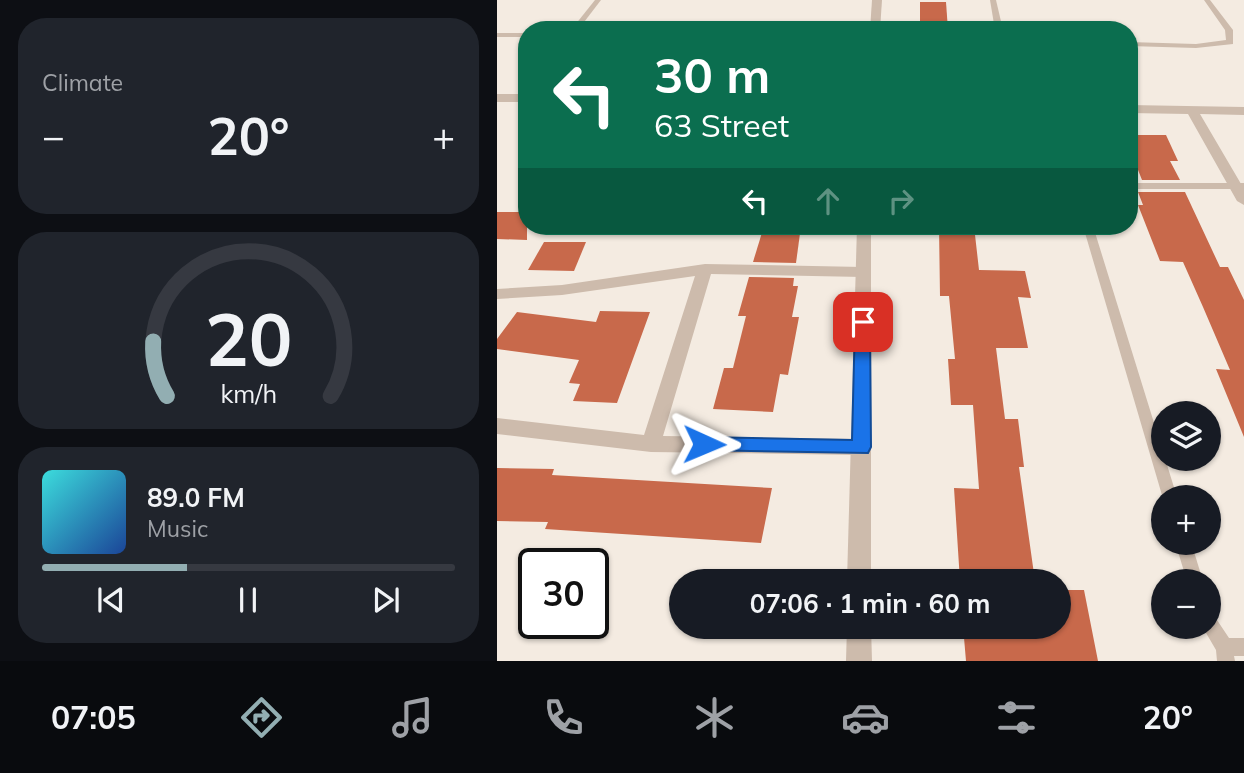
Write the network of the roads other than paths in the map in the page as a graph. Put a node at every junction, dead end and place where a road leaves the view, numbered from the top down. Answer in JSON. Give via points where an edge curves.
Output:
{"nodes":[{"id":1,"x":598,"y":0,"type":"edge"},
{"id":2,"x":877,"y":0,"type":"edge"},
{"id":3,"x":993,"y":0,"type":"edge"},
{"id":4,"x":1207,"y":0,"type":"edge"},
{"id":5,"x":581,"y":21,"type":"edge"},
{"id":6,"x":876,"y":21,"type":"edge"},
{"id":7,"x":997,"y":21,"type":"edge"},
{"id":8,"x":497,"y":35,"type":"edge"},
{"id":9,"x":518,"y":35,"type":"edge"},
{"id":10,"x":1138,"y":44,"type":"edge"},
{"id":11,"x":497,"y":98,"type":"edge"},
{"id":12,"x":518,"y":98,"type":"edge"},
{"id":13,"x":1138,"y":109,"type":"edge"},
{"id":14,"x":1192,"y":110,"type":"junction"},
{"id":15,"x":1244,"y":111,"type":"edge"},
{"id":16,"x":1138,"y":186,"type":"edge"},
{"id":17,"x":1240,"y":186,"type":"edge"},
{"id":18,"x":1244,"y":201,"type":"edge"},
{"id":19,"x":864,"y":235,"type":"edge"},
{"id":20,"x":1091,"y":235,"type":"edge"},
{"id":21,"x":705,"y":269,"type":"junction"},
{"id":22,"x":863,"y":272,"type":"junction"},
{"id":23,"x":497,"y":294,"type":"edge"},
{"id":24,"x":497,"y":426,"type":"edge"},
{"id":25,"x":651,"y":444,"type":"junction"},
{"id":26,"x":862,"y":447,"type":"junction"},
{"id":27,"x":1165,"y":485,"type":"edge"},
{"id":28,"x":859,"y":569,"type":"edge"},
{"id":29,"x":859,"y":639,"type":"edge"},
{"id":30,"x":1244,"y":647,"type":"edge"},
{"id":31,"x":1225,"y":654,"type":"edge"},
{"id":32,"x":859,"y":661,"type":"edge"}],
"edges":[{"from":1,"to":5,"type":"lane"},
{"from":2,"to":6,"type":"street"},
{"from":3,"to":7,"type":"lane"},
{"from":4,"to":10,"type":"lane","via":[[1229,30],[1230,42]]},
{"from":8,"to":9,"type":"lane"},
{"from":11,"to":12,"type":"street"},
{"from":13,"to":14,"type":"street"},
{"from":14,"to":15,"type":"street"},
{"from":14,"to":17,"type":"street"},
{"from":16,"to":17,"type":"lane"},
{"from":17,"to":18,"type":"street"},
{"from":19,"to":22,"type":"street"},
{"from":20,"to":27,"type":"lane"},
{"from":21,"to":22,"type":"street"},
{"from":21,"to":23,"type":"street"},
{"from":21,"to":25,"type":"street"},
{"from":22,"to":26,"type":"street"},
{"from":24,"to":25,"type":"street"},
{"from":25,"to":26,"type":"street"},
{"from":26,"to":28,"type":"street"},
{"from":29,"to":32,"type":"street"},
{"from":30,"to":31,"type":"lane"}]}
